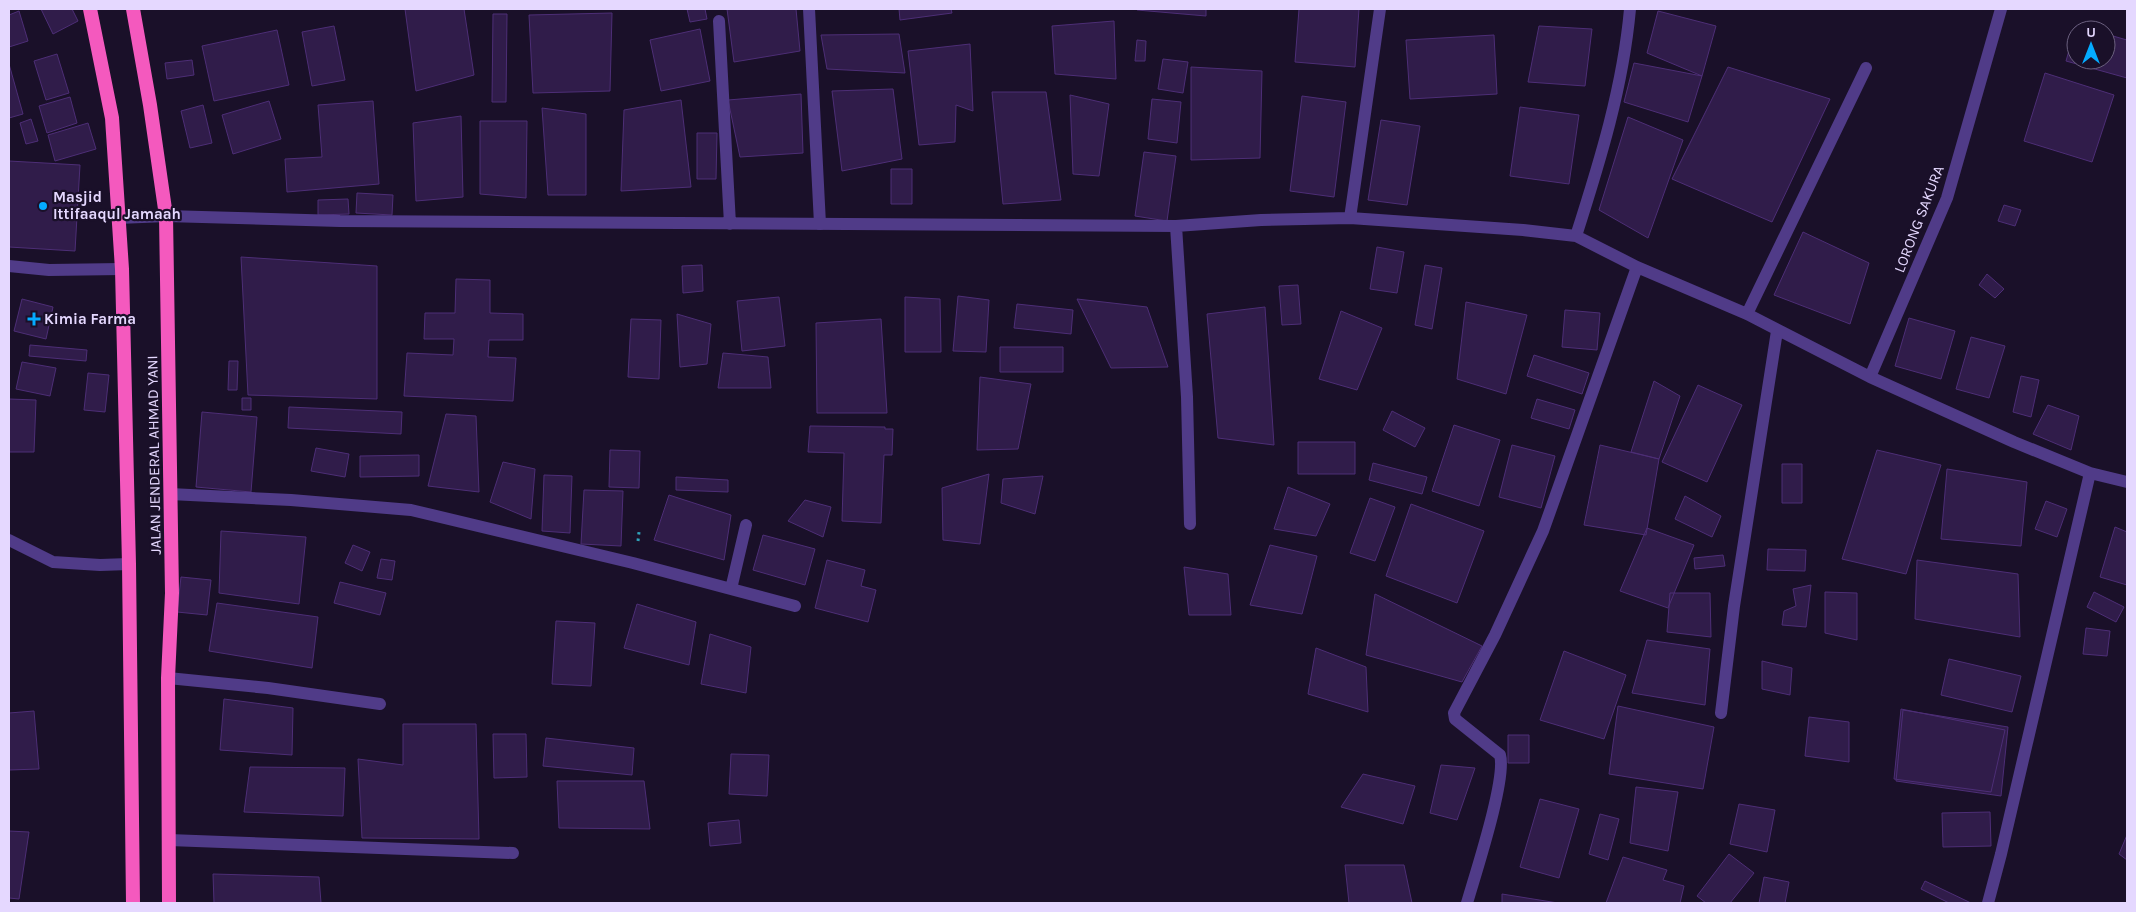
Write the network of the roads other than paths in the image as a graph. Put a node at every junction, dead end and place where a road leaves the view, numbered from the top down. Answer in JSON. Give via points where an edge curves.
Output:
{"nodes":[{"id":1,"x":90,"y":9,"type":"edge"},
{"id":2,"x":133,"y":9,"type":"edge"},
{"id":3,"x":809,"y":9,"type":"edge"},
{"id":4,"x":1380,"y":9,"type":"edge"},
{"id":5,"x":1630,"y":9,"type":"edge"},
{"id":6,"x":2001,"y":9,"type":"edge"},
{"id":7,"x":719,"y":22,"type":"dead end"},
{"id":8,"x":1866,"y":68,"type":"dead end"},
{"id":9,"x":166,"y":216,"type":"junction"},
{"id":10,"x":118,"y":218,"type":"junction"},
{"id":11,"x":1350,"y":218,"type":"junction"},
{"id":12,"x":730,"y":224,"type":"junction"},
{"id":13,"x":820,"y":224,"type":"junction"},
{"id":14,"x":1176,"y":226,"type":"junction"},
{"id":15,"x":1576,"y":236,"type":"junction"},
{"id":16,"x":9,"y":266,"type":"edge"},
{"id":17,"x":1637,"y":267,"type":"junction"},
{"id":18,"x":122,"y":269,"type":"junction"},
{"id":19,"x":1747,"y":314,"type":"junction"},
{"id":20,"x":1777,"y":331,"type":"junction"},
{"id":21,"x":1870,"y":377,"type":"junction"},
{"id":22,"x":2090,"y":473,"type":"junction"},
{"id":23,"x":2127,"y":482,"type":"edge"},
{"id":24,"x":170,"y":494,"type":"junction"},
{"id":25,"x":1190,"y":524,"type":"dead end"},
{"id":26,"x":746,"y":525,"type":"dead end"},
{"id":27,"x":9,"y":540,"type":"edge"},
{"id":28,"x":129,"y":564,"type":"junction"},
{"id":29,"x":731,"y":589,"type":"junction"},
{"id":30,"x":795,"y":606,"type":"dead end"},
{"id":31,"x":168,"y":678,"type":"junction"},
{"id":32,"x":380,"y":704,"type":"dead end"},
{"id":33,"x":1721,"y":713,"type":"dead end"},
{"id":34,"x":169,"y":840,"type":"junction"},
{"id":35,"x":513,"y":853,"type":"dead end"},
{"id":36,"x":133,"y":903,"type":"edge"},
{"id":37,"x":169,"y":903,"type":"edge"},
{"id":38,"x":1467,"y":903,"type":"edge"},
{"id":39,"x":1988,"y":903,"type":"edge"}],
"edges":[{"from":1,"to":10,"type":"highway","name":"JALAN JENDERAL AHMAD YANI","via":[[112,118]]},
{"from":2,"to":9,"type":"highway","name":"JALAN JENDERAL AHMAD YANI"},
{"from":3,"to":13,"type":"street"},
{"from":4,"to":11,"type":"street"},
{"from":5,"to":15,"type":"street","via":[[1627,45],[1605,145]]},
{"from":6,"to":21,"type":"street","name":"LORONG SAKURA","via":[[1947,198]]},
{"from":7,"to":12,"type":"street"},
{"from":8,"to":19,"type":"street"},
{"from":9,"to":10,"type":"street"},
{"from":9,"to":12,"type":"street","via":[[340,221]]},
{"from":9,"to":24,"type":"highway","name":"JALAN JENDERAL AHMAD YANI"},
{"from":10,"to":18,"type":"highway","name":"JALAN JENDERAL AHMAD YANI"},
{"from":11,"to":14,"type":"street"},
{"from":11,"to":15,"type":"street"},
{"from":12,"to":13,"type":"street"},
{"from":13,"to":14,"type":"street"},
{"from":14,"to":25,"type":"street","via":[[1187,397]]},
{"from":15,"to":17,"type":"street"},
{"from":16,"to":18,"type":"street","via":[[49,270]]},
{"from":17,"to":19,"type":"street"},
{"from":17,"to":38,"type":"street","via":[[1543,531],[1495,635],[1454,713],[1455,719],[1500,755],[1502,763],[1495,802]]},
{"from":18,"to":28,"type":"highway","name":"JALAN JENDERAL AHMAD YANI"},
{"from":19,"to":20,"type":"street"},
{"from":20,"to":21,"type":"street"},
{"from":20,"to":33,"type":"street","via":[[1734,606]]},
{"from":21,"to":22,"type":"street"},
{"from":22,"to":23,"type":"street"},
{"from":22,"to":39,"type":"street"},
{"from":24,"to":29,"type":"street","via":[[411,510]]},
{"from":24,"to":31,"type":"highway","name":"JALAN JENDERAL AHMAD YANI","via":[[172,593]]},
{"from":26,"to":29,"type":"street"},
{"from":27,"to":28,"type":"street","via":[[53,562]]},
{"from":28,"to":36,"type":"highway","name":"JALAN JENDERAL AHMAD YANI"},
{"from":29,"to":30,"type":"street"},
{"from":31,"to":32,"type":"street"},
{"from":31,"to":34,"type":"highway","name":"JALAN JENDERAL AHMAD YANI"},
{"from":34,"to":35,"type":"street"},
{"from":34,"to":37,"type":"highway","name":"JALAN JENDERAL AHMAD YANI"}]}
